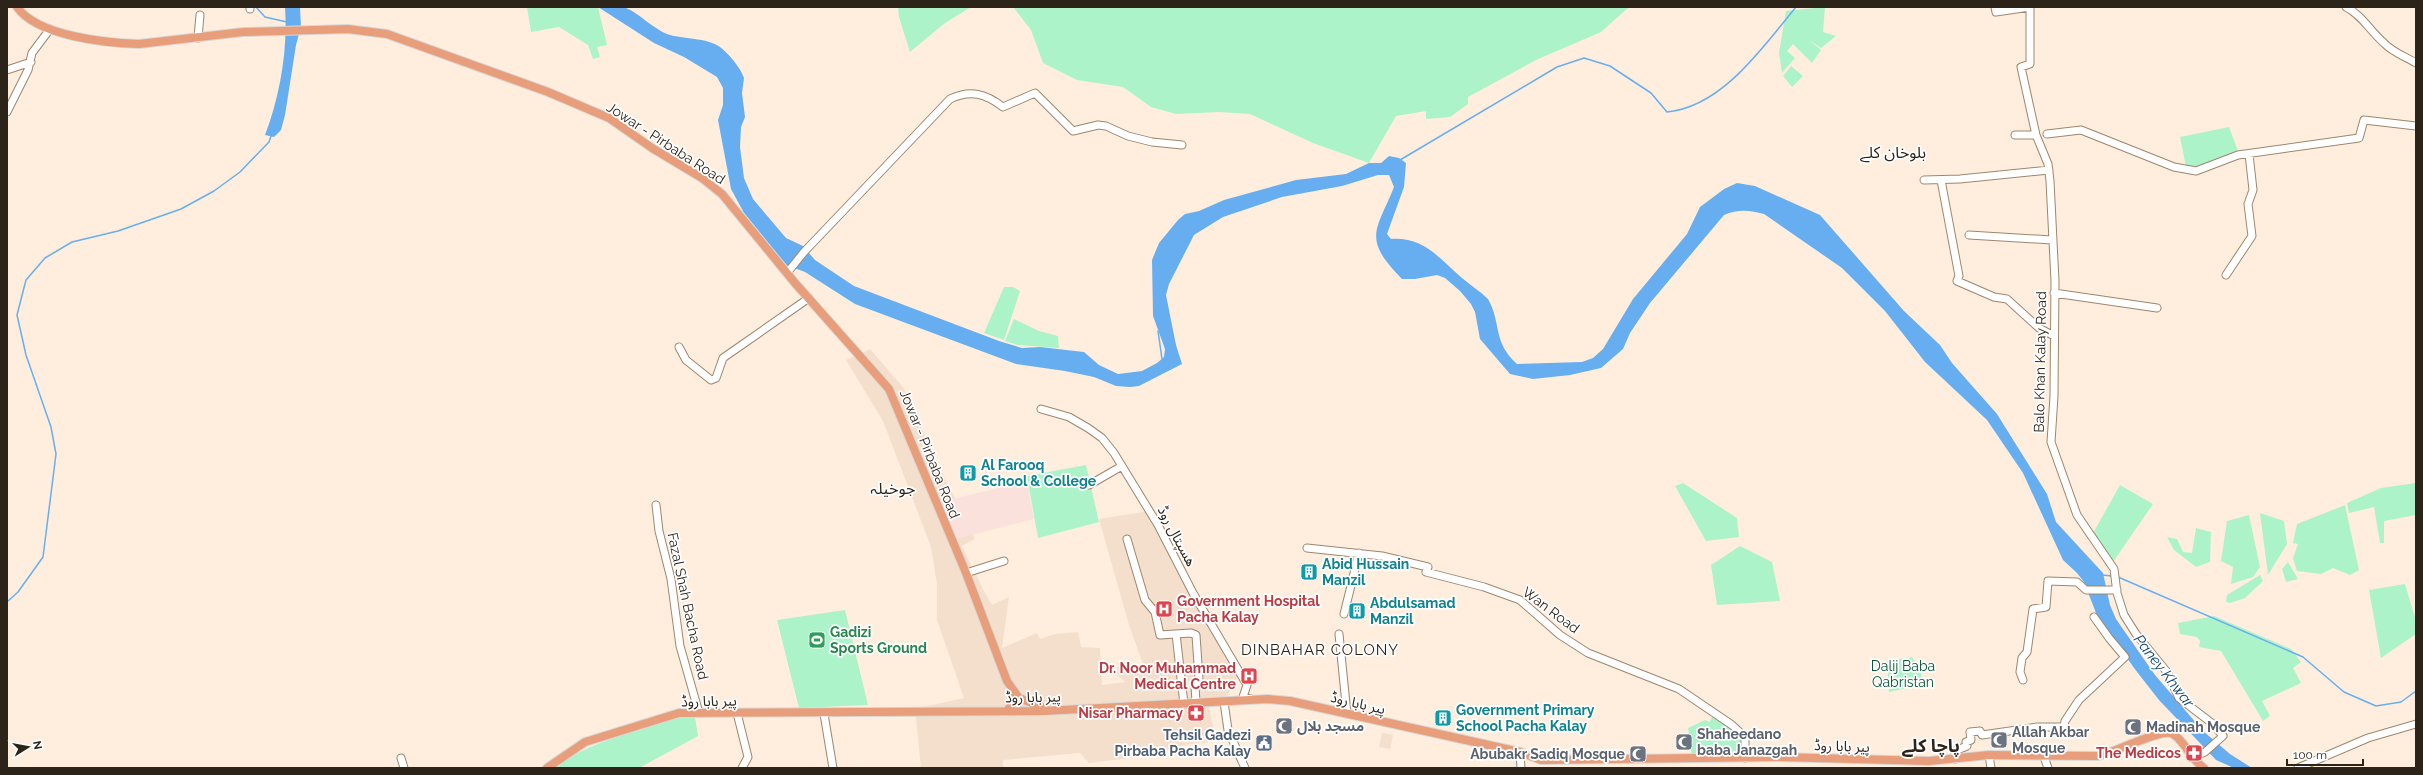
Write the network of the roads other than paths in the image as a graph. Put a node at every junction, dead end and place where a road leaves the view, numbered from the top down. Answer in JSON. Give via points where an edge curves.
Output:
{"nodes":[{"id":1,"x":17,"y":7,"type":"edge"},
{"id":2,"x":1995,"y":7,"type":"edge"},
{"id":3,"x":2030,"y":7,"type":"edge"},
{"id":4,"x":2346,"y":7,"type":"edge"},
{"id":5,"x":200,"y":14,"type":"dead end"},
{"id":6,"x":50,"y":29,"type":"junction"},
{"id":7,"x":198,"y":38,"type":"junction"},
{"id":8,"x":30,"y":62,"type":"junction"},
{"id":9,"x":2416,"y":63,"type":"edge"},
{"id":10,"x":7,"y":70,"type":"edge"},
{"id":11,"x":7,"y":112,"type":"edge"},
{"id":12,"x":2416,"y":126,"type":"edge"},
{"id":13,"x":2047,"y":134,"type":"dead end"},
{"id":14,"x":2015,"y":135,"type":"dead end"},
{"id":15,"x":2036,"y":135,"type":"junction"},
{"id":16,"x":1182,"y":145,"type":"dead end"},
{"id":17,"x":2249,"y":154,"type":"junction"},
{"id":18,"x":2049,"y":170,"type":"junction"},
{"id":19,"x":1924,"y":180,"type":"dead end"},
{"id":20,"x":1941,"y":180,"type":"junction"},
{"id":21,"x":1969,"y":235,"type":"dead end"},
{"id":22,"x":2052,"y":240,"type":"junction"},
{"id":23,"x":787,"y":273,"type":"junction"},
{"id":24,"x":2226,"y":275,"type":"dead end"},
{"id":25,"x":2054,"y":293,"type":"junction"},
{"id":26,"x":809,"y":298,"type":"junction"},
{"id":27,"x":2157,"y":308,"type":"dead end"},
{"id":28,"x":2054,"y":336,"type":"junction"},
{"id":29,"x":679,"y":347,"type":"dead end"},
{"id":30,"x":1041,"y":409,"type":"dead end"},
{"id":31,"x":1122,"y":466,"type":"junction"},
{"id":32,"x":1090,"y":485,"type":"dead end"},
{"id":33,"x":656,"y":505,"type":"dead end"},
{"id":34,"x":1127,"y":539,"type":"dead end"},
{"id":35,"x":1307,"y":548,"type":"dead end"},
{"id":36,"x":1359,"y":553,"type":"junction"},
{"id":37,"x":1004,"y":561,"type":"dead end"},
{"id":38,"x":966,"y":573,"type":"junction"},
{"id":39,"x":2117,"y":590,"type":"junction"},
{"id":40,"x":1344,"y":614,"type":"dead end"},
{"id":41,"x":2094,"y":617,"type":"dead end"},
{"id":42,"x":1176,"y":634,"type":"junction"},
{"id":43,"x":1339,"y":634,"type":"dead end"},
{"id":44,"x":1182,"y":680,"type":"junction"},
{"id":45,"x":2023,"y":680,"type":"dead end"},
{"id":46,"x":1195,"y":685,"type":"junction"},
{"id":47,"x":1013,"y":691,"type":"junction"},
{"id":48,"x":1256,"y":700,"type":"junction"},
{"id":49,"x":1224,"y":702,"type":"junction"},
{"id":50,"x":1196,"y":703,"type":"junction"},
{"id":51,"x":1184,"y":704,"type":"junction"},
{"id":52,"x":1051,"y":710,"type":"junction"},
{"id":53,"x":1007,"y":711,"type":"junction"},
{"id":54,"x":699,"y":713,"type":"junction"},
{"id":55,"x":737,"y":713,"type":"junction"},
{"id":56,"x":824,"y":714,"type":"junction"},
{"id":57,"x":1347,"y":714,"type":"junction"},
{"id":58,"x":2416,"y":724,"type":"edge"},
{"id":59,"x":1520,"y":752,"type":"junction"},
{"id":60,"x":2043,"y":754,"type":"junction"},
{"id":61,"x":1988,"y":755,"type":"junction"},
{"id":62,"x":401,"y":758,"type":"dead end"},
{"id":63,"x":1744,"y":758,"type":"junction"},
{"id":64,"x":2192,"y":758,"type":"junction"},
{"id":65,"x":1955,"y":759,"type":"junction"},
{"id":66,"x":404,"y":768,"type":"edge"},
{"id":67,"x":547,"y":768,"type":"edge"},
{"id":68,"x":742,"y":768,"type":"edge"},
{"id":69,"x":833,"y":768,"type":"edge"},
{"id":70,"x":1245,"y":768,"type":"edge"},
{"id":71,"x":1521,"y":768,"type":"edge"},
{"id":72,"x":1991,"y":768,"type":"edge"},
{"id":73,"x":2048,"y":768,"type":"edge"},
{"id":74,"x":2204,"y":768,"type":"edge"},
{"id":75,"x":2298,"y":768,"type":"edge"}],
"edges":[{"from":1,"to":6,"type":"main road","name":"Jowar - Pirbaba Road","via":[[33,21]]},
{"from":2,"to":3,"type":"street","via":[[1996,12]]},
{"from":3,"to":15,"type":"street","name":"Balo Khan Kalay Road","via":[[2030,64],[2021,67]]},
{"from":4,"to":9,"type":"street","via":[[2359,14],[2365,25],[2385,45]]},
{"from":5,"to":7,"type":"street"},
{"from":6,"to":7,"type":"main road","name":"Jowar - Pirbaba Road","via":[[139,44]]},
{"from":6,"to":8,"type":"street","via":[[32,53]]},
{"from":7,"to":23,"type":"main road","name":"Jowar - Pirbaba Road","via":[[243,32],[348,29],[387,34],[548,92],[609,118],[722,194]]},
{"from":8,"to":10,"type":"street"},
{"from":8,"to":11,"type":"street"},
{"from":12,"to":17,"type":"street","via":[[2364,120],[2359,138],[2314,142]]},
{"from":13,"to":17,"type":"street","via":[[2081,130],[2174,167],[2196,171],[2238,155]]},
{"from":14,"to":15,"type":"street"},
{"from":15,"to":18,"type":"street","name":"Balo Khan Kalay Road"},
{"from":16,"to":23,"type":"street","via":[[1152,142],[1106,126],[1098,125],[1073,131],[1035,93],[1004,107],[990,97],[970,92],[961,93],[950,98]]},
{"from":17,"to":24,"type":"street","via":[[2253,190],[2248,204],[2252,236]]},
{"from":18,"to":20,"type":"street"},
{"from":18,"to":22,"type":"street","name":"Balo Khan Kalay Road"},
{"from":19,"to":20,"type":"street"},
{"from":20,"to":28,"type":"street","via":[[1959,276],[1957,281],[1994,297],[2007,299],[2034,324]]},
{"from":21,"to":22,"type":"street"},
{"from":22,"to":25,"type":"street","name":"Balo Khan Kalay Road"},
{"from":23,"to":26,"type":"main road","name":"Jowar - Pirbaba Road"},
{"from":25,"to":27,"type":"street"},
{"from":25,"to":28,"type":"street","name":"Balo Khan Kalay Road"},
{"from":26,"to":29,"type":"street","via":[[723,358],[716,378],[711,380],[686,360]]},
{"from":26,"to":38,"type":"main road","name":"Jowar - Pirbaba Road","via":[[889,389]]},
{"from":28,"to":39,"type":"street","name":"Balo Khan Kalay Road","via":[[2051,442],[2077,515],[2114,570]]},
{"from":30,"to":31,"type":"street","name":"ھسپتال روڈ","via":[[1069,417],[1088,428],[1102,438]]},
{"from":31,"to":32,"type":"street"},
{"from":31,"to":48,"type":"street","name":"ھسپتال روڈ","via":[[1247,685],[1243,697]]},
{"from":33,"to":54,"type":"street","name":"Fazal Shah Bacha Road","via":[[659,532],[671,578],[680,646]]},
{"from":34,"to":42,"type":"street","via":[[1145,600],[1155,612],[1159,634]]},
{"from":35,"to":36,"type":"street","name":"Wan Road"},
{"from":36,"to":40,"type":"street"},
{"from":36,"to":63,"type":"street","name":"Wan Road","via":[[1401,559],[1428,567],[1426,572],[1434,576],[1484,587],[1520,600],[1576,646],[1679,689],[1732,725],[1745,737]]},
{"from":37,"to":38,"type":"street"},
{"from":38,"to":47,"type":"main road","name":"Jowar - Pirbaba Road"},
{"from":39,"to":45,"type":"street","via":[[2086,590],[2077,582],[2048,581],[2046,607],[2033,609],[2027,652],[2022,658],[2020,672]]},
{"from":39,"to":64,"type":"street","name":"Balo Khan Kalay Road","via":[[2124,614],[2136,634],[2167,672],[2179,698],[2213,724],[2223,736],[2205,752]]},
{"from":41,"to":65,"type":"street","via":[[2125,657],[2079,700],[2065,721],[2064,727],[2038,727],[1982,735],[1980,731],[1970,732],[1971,740],[1966,742],[1967,746],[1955,751]]},
{"from":42,"to":44,"type":"street"},
{"from":42,"to":46,"type":"street","via":[[1196,635],[1199,679]]},
{"from":43,"to":57,"type":"street"},
{"from":44,"to":46,"type":"street"},
{"from":44,"to":51,"type":"street"},
{"from":46,"to":50,"type":"street"},
{"from":47,"to":52,"type":"main road","name":"Jowar - Pirbaba Road","via":[[1019,698]]},
{"from":47,"to":53,"type":"main road","via":[[1013,703]]},
{"from":48,"to":49,"type":"main road","name":"پیر بابا روڈ"},
{"from":48,"to":57,"type":"main road","name":"پیر بابا روڈ","via":[[1290,701]]},
{"from":49,"to":50,"type":"main road","name":"پیر بابا روڈ"},
{"from":49,"to":70,"type":"street","via":[[1228,730]]},
{"from":50,"to":51,"type":"main road","name":"پیر بابا روڈ"},
{"from":51,"to":52,"type":"main road","name":"پیر بابا روڈ"},
{"from":52,"to":53,"type":"main road","name":"پیر بابا روڈ"},
{"from":53,"to":56,"type":"main road","name":"پیر بابا روڈ"},
{"from":54,"to":55,"type":"main road","name":"پیر بابا روڈ"},
{"from":54,"to":67,"type":"main road","name":"پیر بابا روڈ","via":[[679,713],[585,742]]},
{"from":55,"to":56,"type":"main road","name":"پیر بابا روڈ"},
{"from":55,"to":68,"type":"street","via":[[748,757]]},
{"from":56,"to":69,"type":"street"},
{"from":57,"to":59,"type":"main road","name":"پیر بابا روڈ"},
{"from":58,"to":75,"type":"street","via":[[2368,738]]},
{"from":59,"to":63,"type":"main road","name":"پیر بابا روڈ","via":[[1541,760]]},
{"from":59,"to":71,"type":"street"},
{"from":60,"to":61,"type":"main road","name":"پیر بابا روڈ"},
{"from":60,"to":64,"type":"main road","name":"پیر بابا روڈ","via":[[2098,756],[2167,732],[2175,735]]},
{"from":60,"to":73,"type":"street"},
{"from":61,"to":65,"type":"main road","name":"پیر بابا روڈ"},
{"from":61,"to":72,"type":"street"},
{"from":62,"to":66,"type":"street"},
{"from":63,"to":65,"type":"main road","name":"پیر بابا روڈ","via":[[1929,761]]},
{"from":64,"to":74,"type":"main road"}]}
